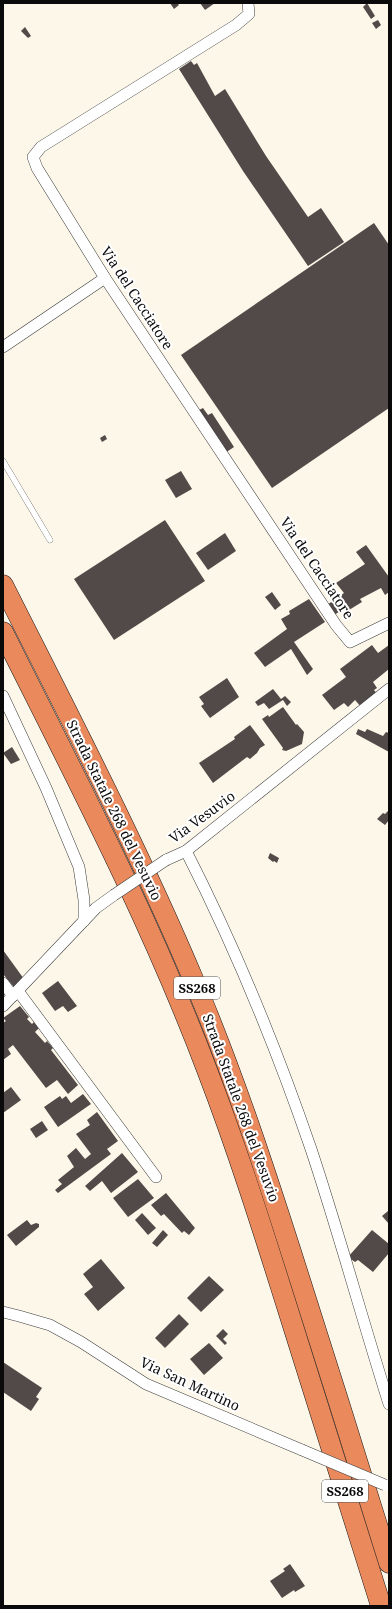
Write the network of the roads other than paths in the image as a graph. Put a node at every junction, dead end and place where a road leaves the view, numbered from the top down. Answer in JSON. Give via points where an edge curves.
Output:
{"nodes":[{"id":1,"x":248,"y":3,"type":"edge"},
{"id":2,"x":105,"y":278,"type":"junction"},
{"id":3,"x":3,"y":346,"type":"edge"},
{"id":4,"x":3,"y":461,"type":"edge"},
{"id":5,"x":50,"y":540,"type":"dead end"},
{"id":6,"x":3,"y":585,"type":"edge"},
{"id":7,"x":389,"y":623,"type":"edge"},
{"id":8,"x":3,"y":632,"type":"edge"},
{"id":9,"x":389,"y":689,"type":"edge"},
{"id":10,"x":3,"y":696,"type":"edge"},
{"id":11,"x":186,"y":851,"type":"junction"},
{"id":12,"x":84,"y":921,"type":"junction"},
{"id":13,"x":3,"y":982,"type":"edge"},
{"id":14,"x":16,"y":993,"type":"junction"},
{"id":15,"x":3,"y":1006,"type":"edge"},
{"id":16,"x":156,"y":1177,"type":"dead end"},
{"id":17,"x":3,"y":1312,"type":"edge"},
{"id":18,"x":389,"y":1404,"type":"edge"},
{"id":19,"x":387,"y":1485,"type":"edge"},
{"id":20,"x":389,"y":1563,"type":"edge"},
{"id":21,"x":381,"y":1606,"type":"edge"}],
"edges":[{"from":1,"to":2,"type":"street","name":"Via del Cacciatore","via":[[249,14],[236,25],[41,147],[33,158],[36,168]]},
{"from":2,"to":3,"type":"street"},
{"from":2,"to":7,"type":"street","name":"Via del Cacciatore","via":[[336,625],[350,642]]},
{"from":4,"to":5,"type":"lane"},
{"from":6,"to":20,"type":"highway","name":"Strada Statale 268 del Vesuvio","number":"SS268","via":[[160,903],[222,1052],[278,1208]]},
{"from":8,"to":21,"type":"highway","name":"Strada Statale 268 del Vesuvio","number":"SS268","via":[[140,911],[207,1068],[258,1214]]},
{"from":9,"to":11,"type":"street","name":"Via Vesuvio"},
{"from":10,"to":12,"type":"street","via":[[79,867]]},
{"from":11,"to":12,"type":"street","name":"Via Vesuvio","bridge":true,"via":[[166,860],[114,895]]},
{"from":11,"to":18,"type":"street","via":[[225,930],[311,1149]]},
{"from":12,"to":14,"type":"street","name":"Via Vesuvio"},
{"from":13,"to":14,"type":"street"},
{"from":14,"to":15,"type":"street","name":"Via Vesuvio"},
{"from":14,"to":16,"type":"street"},
{"from":17,"to":19,"type":"street","name":"Via San Martino","bridge":true,"via":[[50,1325],[146,1384]]}]}
